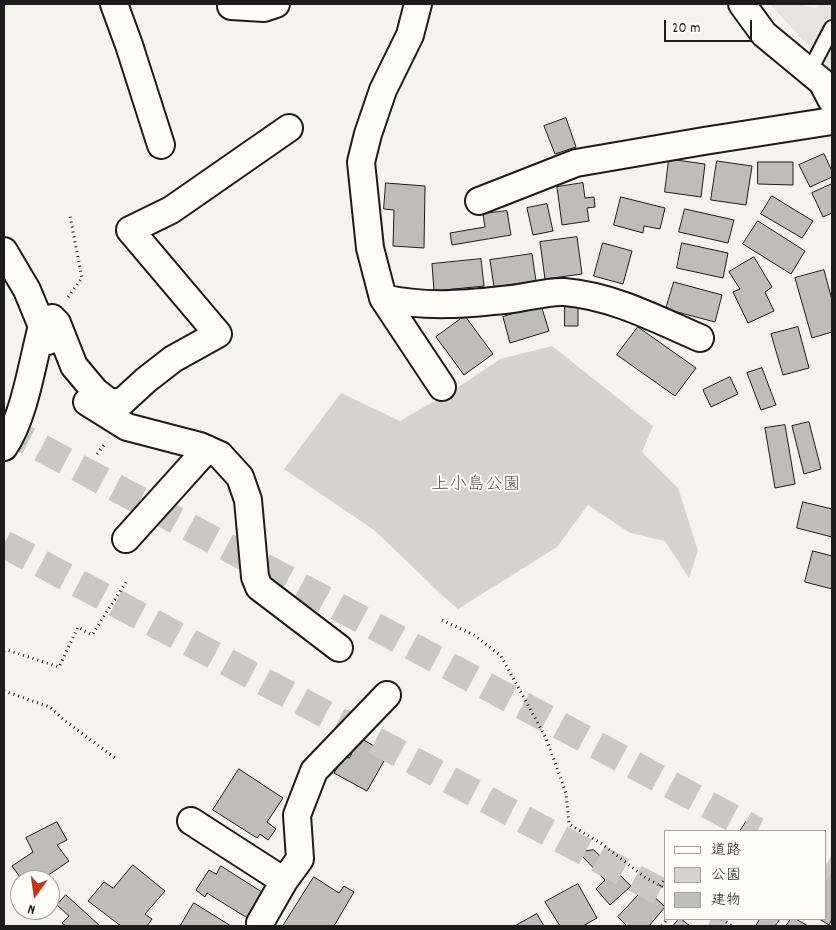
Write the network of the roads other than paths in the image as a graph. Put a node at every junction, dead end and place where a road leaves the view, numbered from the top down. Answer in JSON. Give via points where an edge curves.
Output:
{"nodes":[{"id":1,"x":114,"y":4,"type":"edge"},
{"id":2,"x":276,"y":4,"type":"edge"},
{"id":3,"x":418,"y":4,"type":"edge"},
{"id":4,"x":742,"y":4,"type":"edge"},
{"id":5,"x":231,"y":6,"type":"dead end"},
{"id":6,"x":832,"y":28,"type":"edge"},
{"id":7,"x":810,"y":72,"type":"junction"},
{"id":8,"x":832,"y":101,"type":"edge"},
{"id":9,"x":832,"y":121,"type":"edge"},
{"id":10,"x":289,"y":128,"type":"dead end"},
{"id":11,"x":161,"y":145,"type":"dead end"},
{"id":12,"x":479,"y":201,"type":"dead end"},
{"id":13,"x":4,"y":251,"type":"edge"},
{"id":14,"x":384,"y":298,"type":"junction"},
{"id":15,"x":47,"y":322,"type":"junction"},
{"id":16,"x":700,"y":338,"type":"dead end"},
{"id":17,"x":442,"y":388,"type":"dead end"},
{"id":18,"x":4,"y":447,"type":"edge"},
{"id":19,"x":207,"y":449,"type":"junction"},
{"id":20,"x":126,"y":539,"type":"dead end"},
{"id":21,"x":339,"y":648,"type":"dead end"},
{"id":22,"x":387,"y":695,"type":"dead end"},
{"id":23,"x":191,"y":821,"type":"dead end"},
{"id":24,"x":284,"y":880,"type":"junction"},
{"id":25,"x":261,"y":926,"type":"edge"}],
"edges":[{"from":1,"to":11,"type":"street"},
{"from":2,"to":5,"type":"street","via":[[264,8]]},
{"from":3,"to":14,"type":"street","via":[[410,35],[383,90],[361,162],[370,248]]},
{"from":4,"to":7,"type":"street","via":[[764,34]]},
{"from":6,"to":7,"type":"lane"},
{"from":7,"to":8,"type":"street","via":[[822,82]]},
{"from":9,"to":12,"type":"street","via":[[576,163]]},
{"from":10,"to":15,"type":"street","via":[[171,210],[130,230],[218,334],[173,359],[122,402],[109,402],[74,366],[57,323]]},
{"from":13,"to":15,"type":"street"},
{"from":14,"to":16,"type":"street","via":[[403,303],[455,305],[563,292],[623,304]]},
{"from":14,"to":17,"type":"street"},
{"from":15,"to":18,"type":"street","via":[[13,434]]},
{"from":15,"to":19,"type":"street","via":[[68,383],[86,402],[127,427]]},
{"from":19,"to":20,"type":"street"},
{"from":19,"to":21,"type":"street","via":[[220,455],[240,477],[248,500],[255,577],[259,587]]},
{"from":22,"to":24,"type":"street","via":[[314,770],[297,815],[300,859]]},
{"from":23,"to":24,"type":"street"},
{"from":24,"to":25,"type":"street"}]}
